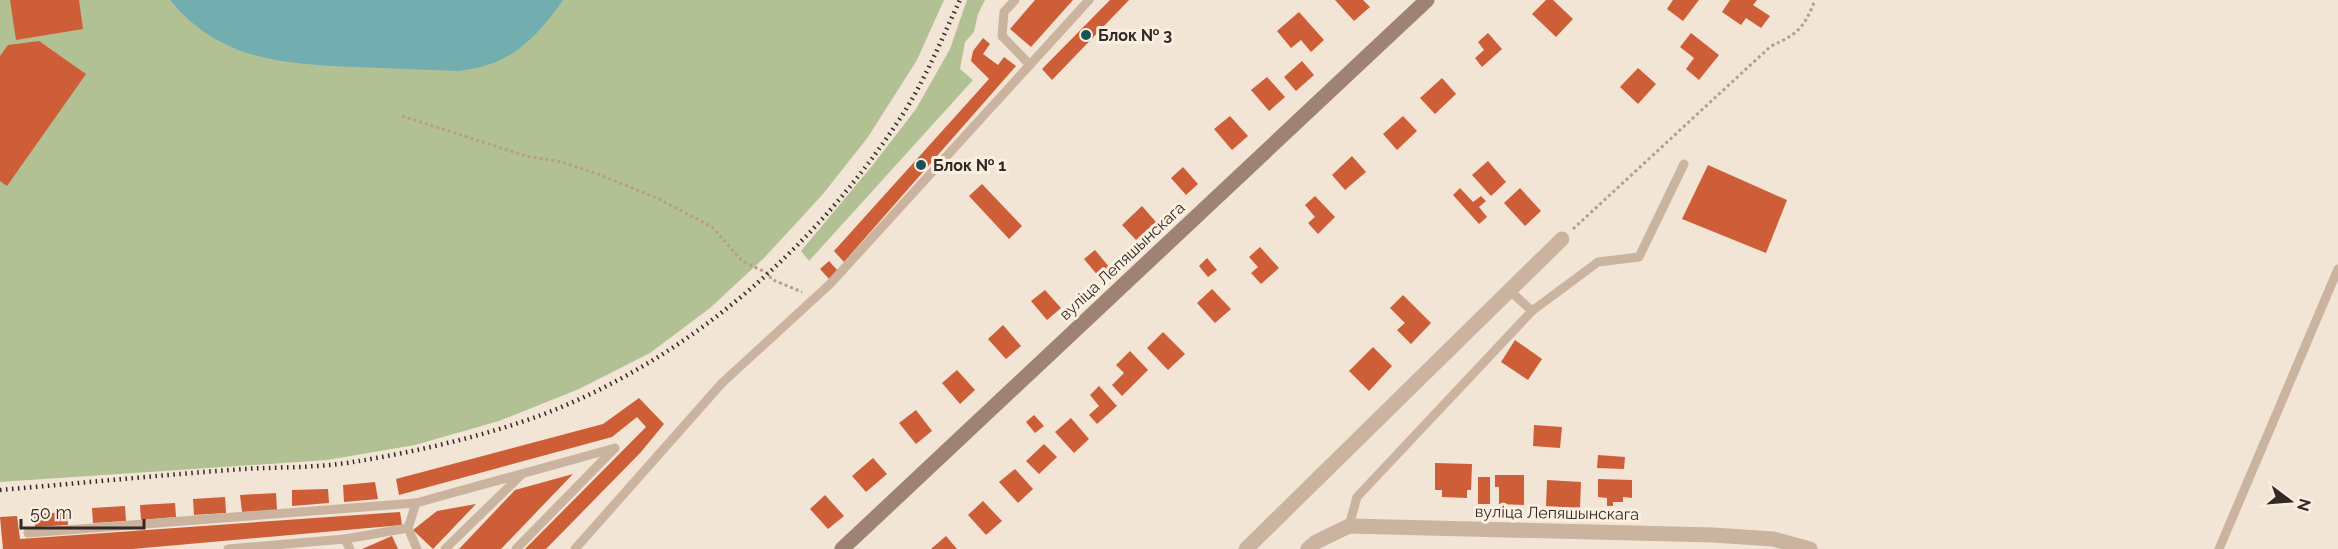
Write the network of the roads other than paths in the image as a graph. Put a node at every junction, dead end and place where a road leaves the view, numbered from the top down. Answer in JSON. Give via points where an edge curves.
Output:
{"nodes":[{"id":1,"x":1015,"y":0,"type":"edge"},
{"id":2,"x":1089,"y":0,"type":"edge"},
{"id":3,"x":1427,"y":0,"type":"edge"},
{"id":4,"x":1030,"y":65,"type":"junction"},
{"id":5,"x":1684,"y":164,"type":"dead end"},
{"id":6,"x":1562,"y":239,"type":"road end"},
{"id":7,"x":2338,"y":269,"type":"edge"},
{"id":8,"x":1509,"y":290,"type":"junction"},
{"id":9,"x":1532,"y":311,"type":"junction"},
{"id":10,"x":523,"y":473,"type":"junction"},
{"id":11,"x":416,"y":503,"type":"junction"},
{"id":12,"x":1349,"y":526,"type":"junction"},
{"id":13,"x":408,"y":528,"type":"junction"},
{"id":14,"x":28,"y":533,"type":"dead end"},
{"id":15,"x":345,"y":539,"type":"junction"},
{"id":16,"x":284,"y":547,"type":"edge"},
{"id":17,"x":228,"y":549,"type":"edge"},
{"id":18,"x":350,"y":549,"type":"edge"},
{"id":19,"x":417,"y":549,"type":"edge"},
{"id":20,"x":445,"y":549,"type":"edge"},
{"id":21,"x":516,"y":549,"type":"edge"},
{"id":22,"x":575,"y":549,"type":"edge"},
{"id":23,"x":842,"y":549,"type":"edge"},
{"id":24,"x":1246,"y":549,"type":"edge"},
{"id":25,"x":1308,"y":549,"type":"edge"},
{"id":26,"x":1809,"y":549,"type":"edge"},
{"id":27,"x":2218,"y":549,"type":"edge"}],
"edges":[{"from":1,"to":4,"type":"lane","via":[[1004,12],[1002,36]]},
{"from":2,"to":4,"type":"lane"},
{"from":3,"to":23,"type":"street","name":"вуліца Лепяшынскага"},
{"from":4,"to":22,"type":"lane","via":[[830,284],[722,383]]},
{"from":5,"to":9,"type":"lane","via":[[1639,257],[1598,262]]},
{"from":6,"to":8,"type":"street"},
{"from":7,"to":27,"type":"lane"},
{"from":8,"to":9,"type":"lane"},
{"from":8,"to":24,"type":"street"},
{"from":9,"to":12,"type":"lane","via":[[1357,497]]},
{"from":10,"to":11,"type":"lane"},
{"from":10,"to":20,"type":"lane"},
{"from":10,"to":21,"type":"lane","via":[[615,448]]},
{"from":11,"to":13,"type":"lane"},
{"from":11,"to":14,"type":"lane"},
{"from":12,"to":25,"type":"street","name":"вуліца Лепяшынскага"},
{"from":12,"to":26,"type":"street","name":"вуліца Лепяшынскага","via":[[1713,535],[1773,539]]},
{"from":13,"to":15,"type":"lane"},
{"from":13,"to":19,"type":"lane"},
{"from":15,"to":16,"type":"lane"},
{"from":15,"to":18,"type":"lane"},
{"from":16,"to":17,"type":"lane"}]}
